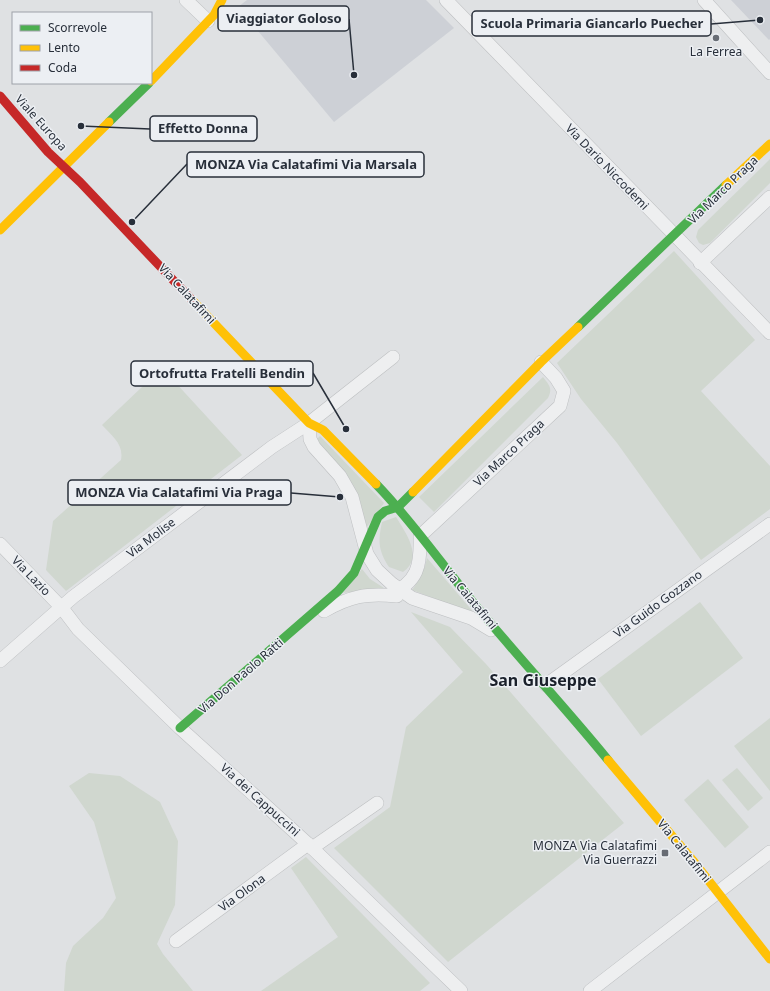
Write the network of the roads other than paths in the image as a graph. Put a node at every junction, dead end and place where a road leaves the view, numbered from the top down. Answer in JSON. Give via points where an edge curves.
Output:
{"nodes":[{"id":1,"x":186,"y":0,"type":"edge"},
{"id":2,"x":222,"y":0,"type":"edge"},
{"id":3,"x":231,"y":0,"type":"edge"},
{"id":4,"x":446,"y":0,"type":"edge"},
{"id":5,"x":704,"y":0,"type":"edge"},
{"id":6,"x":218,"y":9,"type":"junction"},
{"id":7,"x":208,"y":21,"type":"junction"},
{"id":8,"x":770,"y":73,"type":"edge"},
{"id":9,"x":152,"y":80,"type":"edge"},
{"id":10,"x":148,"y":84,"type":"edge"},
{"id":11,"x":0,"y":96,"type":"edge"},
{"id":12,"x":770,"y":144,"type":"edge"},
{"id":13,"x":64,"y":166,"type":"junction"},
{"id":14,"x":770,"y":197,"type":"edge"},
{"id":15,"x":0,"y":230,"type":"edge"},
{"id":16,"x":675,"y":236,"type":"junction"},
{"id":17,"x":700,"y":263,"type":"junction"},
{"id":18,"x":770,"y":333,"type":"edge"},
{"id":19,"x":393,"y":357,"type":"dead end"},
{"id":20,"x":541,"y":362,"type":"junction"},
{"id":21,"x":309,"y":423,"type":"junction"},
{"id":22,"x":398,"y":507,"type":"junction"},
{"id":23,"x":770,"y":524,"type":"edge"},
{"id":24,"x":420,"y":536,"type":"junction"},
{"id":25,"x":0,"y":544,"type":"edge"},
{"id":26,"x":365,"y":548,"type":"junction"},
{"id":27,"x":401,"y":590,"type":"junction"},
{"id":28,"x":389,"y":595,"type":"junction"},
{"id":29,"x":412,"y":598,"type":"junction"},
{"id":30,"x":62,"y":608,"type":"junction"},
{"id":31,"x":302,"y":624,"type":"junction"},
{"id":32,"x":502,"y":636,"type":"junction"},
{"id":33,"x":0,"y":661,"type":"edge"},
{"id":34,"x":546,"y":685,"type":"junction"},
{"id":35,"x":180,"y":728,"type":"junction"},
{"id":36,"x":377,"y":803,"type":"dead end"},
{"id":37,"x":310,"y":846,"type":"junction"},
{"id":38,"x":770,"y":852,"type":"edge"},
{"id":39,"x":717,"y":891,"type":"junction"},
{"id":40,"x":176,"y":941,"type":"dead end"},
{"id":41,"x":770,"y":959,"type":"edge"},
{"id":42,"x":461,"y":991,"type":"edge"},
{"id":43,"x":590,"y":991,"type":"edge"}],
"edges":[{"from":1,"to":7,"type":"street"},
{"from":2,"to":6,"type":"street"},
{"from":3,"to":6,"type":"street"},
{"from":4,"to":16,"type":"street","name":"Via Dario Niccodemi"},
{"from":5,"to":8,"type":"street"},
{"from":6,"to":7,"type":"street"},
{"from":7,"to":9,"type":"street"},
{"from":10,"to":13,"type":"street"},
{"from":11,"to":13,"type":"street","name":"Viale Europa","via":[[48,152]]},
{"from":12,"to":16,"type":"street","name":"Via Marco Praga"},
{"from":13,"to":15,"type":"street"},
{"from":13,"to":21,"type":"street","name":"Via Calatafimi"},
{"from":14,"to":17,"type":"street"},
{"from":16,"to":17,"type":"street","name":"Via Dario Niccodemi"},
{"from":16,"to":20,"type":"street","name":"Via Marco Praga"},
{"from":17,"to":18,"type":"street","name":"Via Dario Niccodemi"},
{"from":19,"to":21,"type":"street","name":"Via Molise"},
{"from":20,"to":22,"type":"street"},
{"from":20,"to":24,"type":"street","name":"Via Marco Praga","via":[[564,391],[560,406]]},
{"from":21,"to":22,"type":"street","name":"Via Calatafimi","via":[[323,430]]},
{"from":21,"to":26,"type":"street","name":"Via Calatafimi","via":[[310,439],[314,447],[340,476],[352,497]]},
{"from":21,"to":30,"type":"street","name":"Via Molise","via":[[272,447],[73,597]]},
{"from":22,"to":24,"type":"street","name":"Via Calatafimi"},
{"from":22,"to":26,"type":"street","via":[[378,517]]},
{"from":23,"to":34,"type":"street","name":"Via Guido Gozzano"},
{"from":24,"to":27,"type":"street","via":[[417,571]]},
{"from":24,"to":32,"type":"street","name":"Via Calatafimi"},
{"from":25,"to":30,"type":"street","name":"Via Lazio"},
{"from":26,"to":27,"type":"street","name":"Via Calatafimi","via":[[377,570]]},
{"from":26,"to":31,"type":"street","name":"Via Don Paolo Ratti","via":[[354,573]]},
{"from":27,"to":28,"type":"street"},
{"from":27,"to":29,"type":"street","name":"Via Calatafimi"},
{"from":28,"to":29,"type":"street","name":"Via Don Paolo Ratti"},
{"from":28,"to":31,"type":"street","name":"Via Don Paolo Ratti","via":[[367,595],[344,600]]},
{"from":29,"to":32,"type":"street","name":"Via Calatafimi","via":[[471,618]]},
{"from":30,"to":33,"type":"street","name":"Via Molise"},
{"from":30,"to":35,"type":"street","name":"Via dei Cappuccini","via":[[78,629]]},
{"from":31,"to":35,"type":"street","name":"Via Don Paolo Ratti"},
{"from":32,"to":34,"type":"street","name":"Via Calatafimi"},
{"from":34,"to":39,"type":"street","name":"Via Calatafimi"},
{"from":35,"to":37,"type":"street","name":"Via dei Cappuccini"},
{"from":36,"to":37,"type":"street"},
{"from":37,"to":40,"type":"street","name":"Via Olona"},
{"from":37,"to":42,"type":"street","name":"Via dei Cappuccini"},
{"from":38,"to":39,"type":"street"},
{"from":39,"to":41,"type":"street","name":"Via Calatafimi"},
{"from":39,"to":43,"type":"street"}]}
